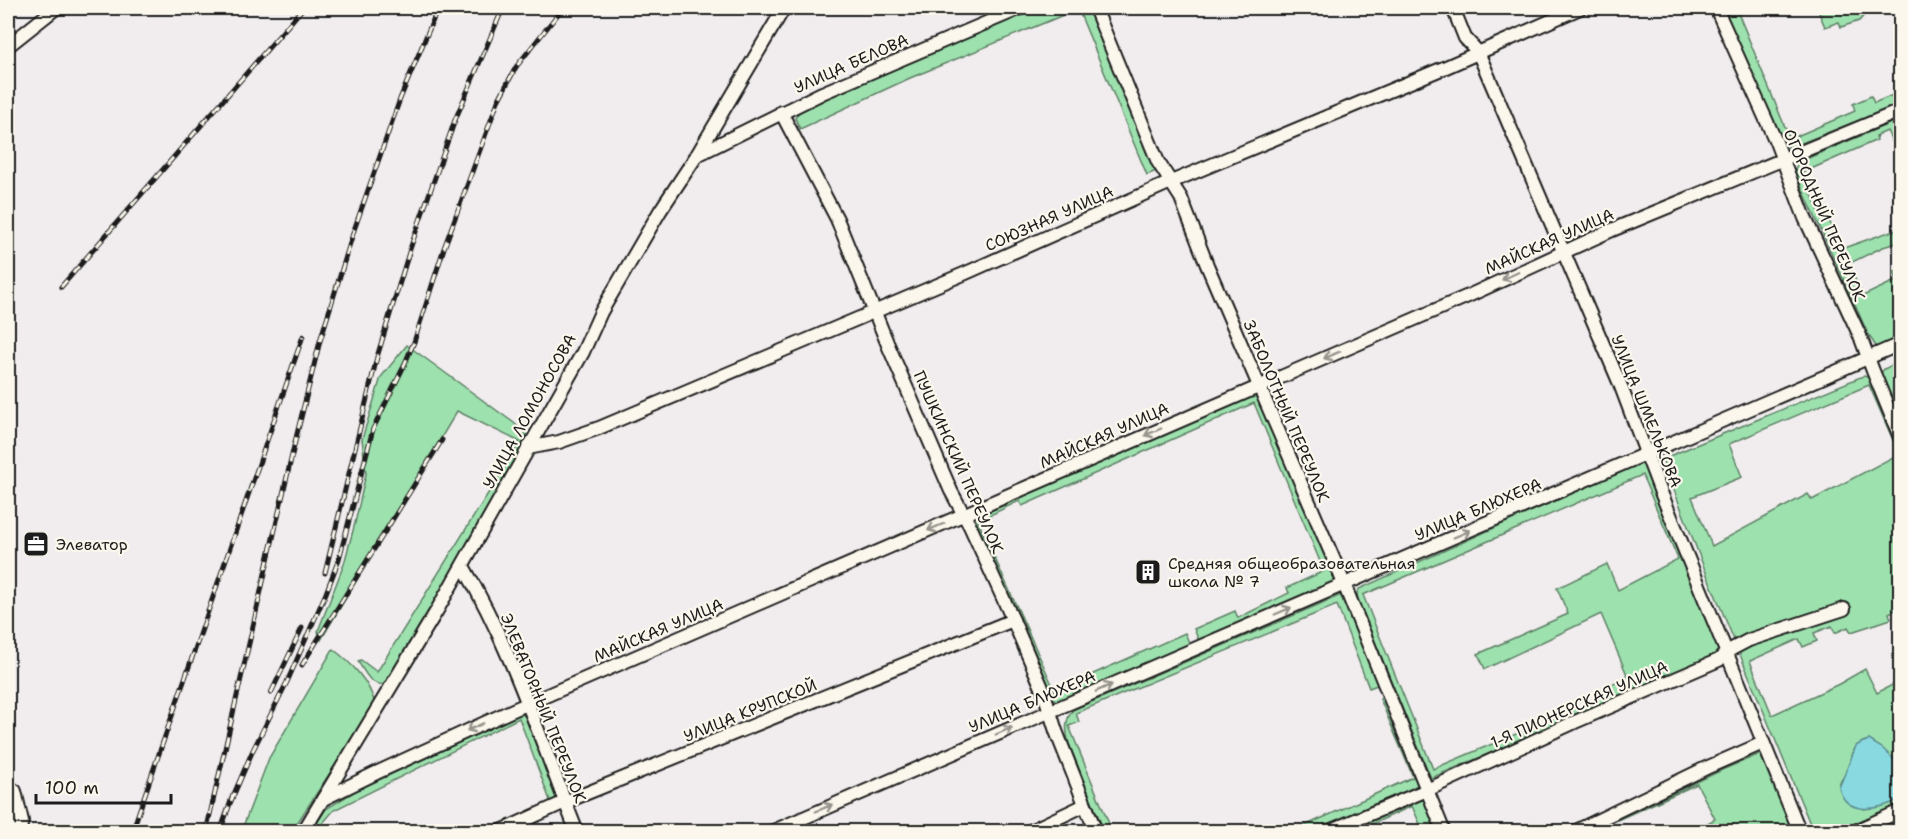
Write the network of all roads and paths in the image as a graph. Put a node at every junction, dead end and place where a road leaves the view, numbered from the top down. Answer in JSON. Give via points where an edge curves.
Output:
{"nodes":[{"id":1,"x":56,"y":8,"type":"edge"},
{"id":2,"x":784,"y":8,"type":"edge"},
{"id":3,"x":1021,"y":8,"type":"edge"},
{"id":4,"x":1095,"y":8,"type":"edge"},
{"id":5,"x":1453,"y":8,"type":"edge"},
{"id":6,"x":1580,"y":8,"type":"edge"},
{"id":7,"x":1716,"y":8,"type":"edge"},
{"id":8,"x":8,"y":46,"type":"edge"},
{"id":9,"x":1478,"y":52,"type":"junction"},
{"id":10,"x":1900,"y":111,"type":"edge"},
{"id":11,"x":781,"y":112,"type":"junction"},
{"id":12,"x":697,"y":155,"type":"junction"},
{"id":13,"x":1784,"y":159,"type":"junction"},
{"id":14,"x":1171,"y":182,"type":"junction"},
{"id":15,"x":1564,"y":252,"type":"junction"},
{"id":16,"x":875,"y":310,"type":"junction"},
{"id":17,"x":1900,"y":345,"type":"edge"},
{"id":18,"x":1868,"y":358,"type":"junction"},
{"id":19,"x":1258,"y":387,"type":"junction"},
{"id":20,"x":1900,"y":437,"type":"edge"},
{"id":21,"x":528,"y":448,"type":"junction"},
{"id":22,"x":1646,"y":454,"type":"junction"},
{"id":23,"x":963,"y":515,"type":"junction"},
{"id":24,"x":463,"y":566,"type":"junction"},
{"id":25,"x":1344,"y":585,"type":"junction"},
{"id":26,"x":1844,"y":609,"type":"dead end"},
{"id":27,"x":1013,"y":620,"type":"junction"},
{"id":28,"x":1728,"y":651,"type":"junction"},
{"id":29,"x":529,"y":704,"type":"junction"},
{"id":30,"x":1050,"y":711,"type":"junction"},
{"id":31,"x":1763,"y":743,"type":"junction"},
{"id":32,"x":8,"y":787,"type":"edge"},
{"id":33,"x":1427,"y":790,"type":"junction"},
{"id":34,"x":323,"y":799,"type":"junction"},
{"id":35,"x":565,"y":802,"type":"junction"},
{"id":36,"x":1085,"y":805,"type":"junction"},
{"id":37,"x":1900,"y":811,"type":"edge"},
{"id":38,"x":21,"y":826,"type":"edge"},
{"id":39,"x":32,"y":831,"type":"edge"},
{"id":40,"x":303,"y":831,"type":"edge"},
{"id":41,"x":500,"y":831,"type":"edge"},
{"id":42,"x":577,"y":831,"type":"edge"},
{"id":43,"x":771,"y":831,"type":"edge"},
{"id":44,"x":1028,"y":831,"type":"edge"},
{"id":45,"x":1096,"y":831,"type":"edge"},
{"id":46,"x":1327,"y":831,"type":"edge"},
{"id":47,"x":1444,"y":831,"type":"edge"},
{"id":48,"x":1574,"y":831,"type":"edge"},
{"id":49,"x":1800,"y":831,"type":"edge"},
{"id":50,"x":1853,"y":831,"type":"edge"}],
"edges":[{"from":1,"to":8,"type":"street"},
{"from":2,"to":12,"type":"street","name":"УЛИЦА ЛОМОНОСОВА"},
{"from":3,"to":11,"type":"street","name":"УЛИЦА БЕЛОВА"},
{"from":4,"to":14,"type":"street","name":"ЗАБОЛОТНЫЙ ПЕРЕУЛОК","via":[[1158,162]]},
{"from":5,"to":9,"type":"street","name":"УЛИЦА ШМЕЛЬКОВА","via":[[1465,38]]},
{"from":6,"to":9,"type":"street","name":"СОЮЗНАЯ УЛИЦА"},
{"from":7,"to":13,"type":"street","name":"ОГОРОДНЫЙ ПЕРЕУЛОК"},
{"from":9,"to":14,"type":"street","name":"СОЮЗНАЯ УЛИЦА"},
{"from":9,"to":15,"type":"street","name":"УЛИЦА ШМЕЛЬКОВА"},
{"from":10,"to":13,"type":"street","name":"МАЙСКАЯ УЛИЦА"},
{"from":11,"to":12,"type":"street","name":"УЛИЦА БЕЛОВА"},
{"from":11,"to":16,"type":"street","name":"ПУШКИНСКИЙ ПЕРЕУЛОК","via":[[837,219]]},
{"from":12,"to":21,"type":"street","name":"УЛИЦА ЛОМОНОСОВА","via":[[606,303]]},
{"from":13,"to":15,"type":"street","name":"МАЙСКАЯ УЛИЦА"},
{"from":13,"to":18,"type":"street","name":"ОГОРОДНЫЙ ПЕРЕУЛОК","via":[[1805,218]]},
{"from":14,"to":16,"type":"street","name":"СОЮЗНАЯ УЛИЦА"},
{"from":14,"to":19,"type":"street","name":"ЗАБОЛОТНЫЙ ПЕРЕУЛОК"},
{"from":15,"to":19,"type":"street","name":"МАЙСКАЯ УЛИЦА","one_way":true},
{"from":15,"to":22,"type":"street","name":"УЛИЦА ШМЕЛЬКОВА"},
{"from":16,"to":21,"type":"street","name":"СОЮЗНАЯ УЛИЦА","via":[[584,434]]},
{"from":16,"to":23,"type":"street","name":"ПУШКИНСКИЙ ПЕРЕУЛОК"},
{"from":17,"to":18,"type":"street","name":"УЛИЦА БЛЮХЕРА"},
{"from":18,"to":20,"type":"street","name":"ОГОРОДНЫЙ ПЕРЕУЛОК"},
{"from":18,"to":22,"type":"street","name":"УЛИЦА БЛЮХЕРА"},
{"from":19,"to":23,"type":"street","name":"МАЙСКАЯ УЛИЦА","one_way":true},
{"from":19,"to":25,"type":"street","name":"ЗАБОЛОТНЫЙ ПЕРЕУЛОК"},
{"from":21,"to":24,"type":"street","name":"УЛИЦА ЛОМОНОСОВА"},
{"from":25,"to":22,"type":"street","name":"УЛИЦА БЛЮХЕРА","one_way":true},
{"from":22,"to":28,"type":"street","name":"УЛИЦА ШМЕЛЬКОВА"},
{"from":23,"to":27,"type":"street","name":"ПУШКИНСКИЙ ПЕРЕУЛОК"},
{"from":23,"to":29,"type":"street","name":"МАЙСКАЯ УЛИЦА","one_way":true},
{"from":24,"to":29,"type":"street","name":"ЭЛЕВАТОРНЫЙ ПЕРЕУЛОК"},
{"from":24,"to":34,"type":"street","name":"УЛИЦА ЛОМОНОСОВА"},
{"from":30,"to":25,"type":"street","name":"УЛИЦА БЛЮХЕРА","one_way":true},
{"from":25,"to":33,"type":"street","name":"ЗАБОЛОТНЫЙ ПЕРЕУЛОК"},
{"from":26,"to":28,"type":"street","name":"1-Я ПИОНЕРСКАЯ УЛИЦА","via":[[1749,640]]},
{"from":27,"to":30,"type":"street","name":"ПУШКИНСКИЙ ПЕРЕУЛОК"},
{"from":27,"to":35,"type":"street","name":"УЛИЦА КРУПСКОЙ"},
{"from":28,"to":31,"type":"street","name":"УЛИЦА ШМЕЛЬКОВА"},
{"from":28,"to":33,"type":"street","name":"1-Я ПИОНЕРСКАЯ УЛИЦА","via":[[1719,660]]},
{"from":29,"to":34,"type":"street","name":"МАЙСКАЯ УЛИЦА","one_way":true},
{"from":29,"to":35,"type":"street","name":"ЭЛЕВАТОРНЫЙ ПЕРЕУЛОК"},
{"from":30,"to":36,"type":"street","name":"ПУШКИНСКИЙ ПЕРЕУЛОК"},
{"from":43,"to":30,"type":"street","name":"УЛИЦА БЛЮХЕРА","one_way":true},
{"from":31,"to":48,"type":"street"},
{"from":31,"to":49,"type":"street","name":"УЛИЦА ШМЕЛЬКОВА"},
{"from":32,"to":38,"type":"street","via":[[15,791]]},
{"from":33,"to":46,"type":"street","name":"1-Я ПИОНЕРСКАЯ УЛИЦА"},
{"from":33,"to":47,"type":"street","name":"ЗАБОЛОТНЫЙ ПЕРЕУЛОК"},
{"from":34,"to":40,"type":"street","name":"УЛИЦА ЛОМОНОСОВА"},
{"from":35,"to":41,"type":"street","name":"УЛИЦА КРУПСКОЙ"},
{"from":35,"to":42,"type":"street","name":"ЭЛЕВАТОРНЫЙ ПЕРЕУЛОК"},
{"from":36,"to":44,"type":"street"},
{"from":36,"to":45,"type":"street","name":"ПУШКИНСКИЙ ПЕРЕУЛОК"},
{"from":37,"to":50,"type":"street"},
{"from":38,"to":39,"type":"street"}]}
